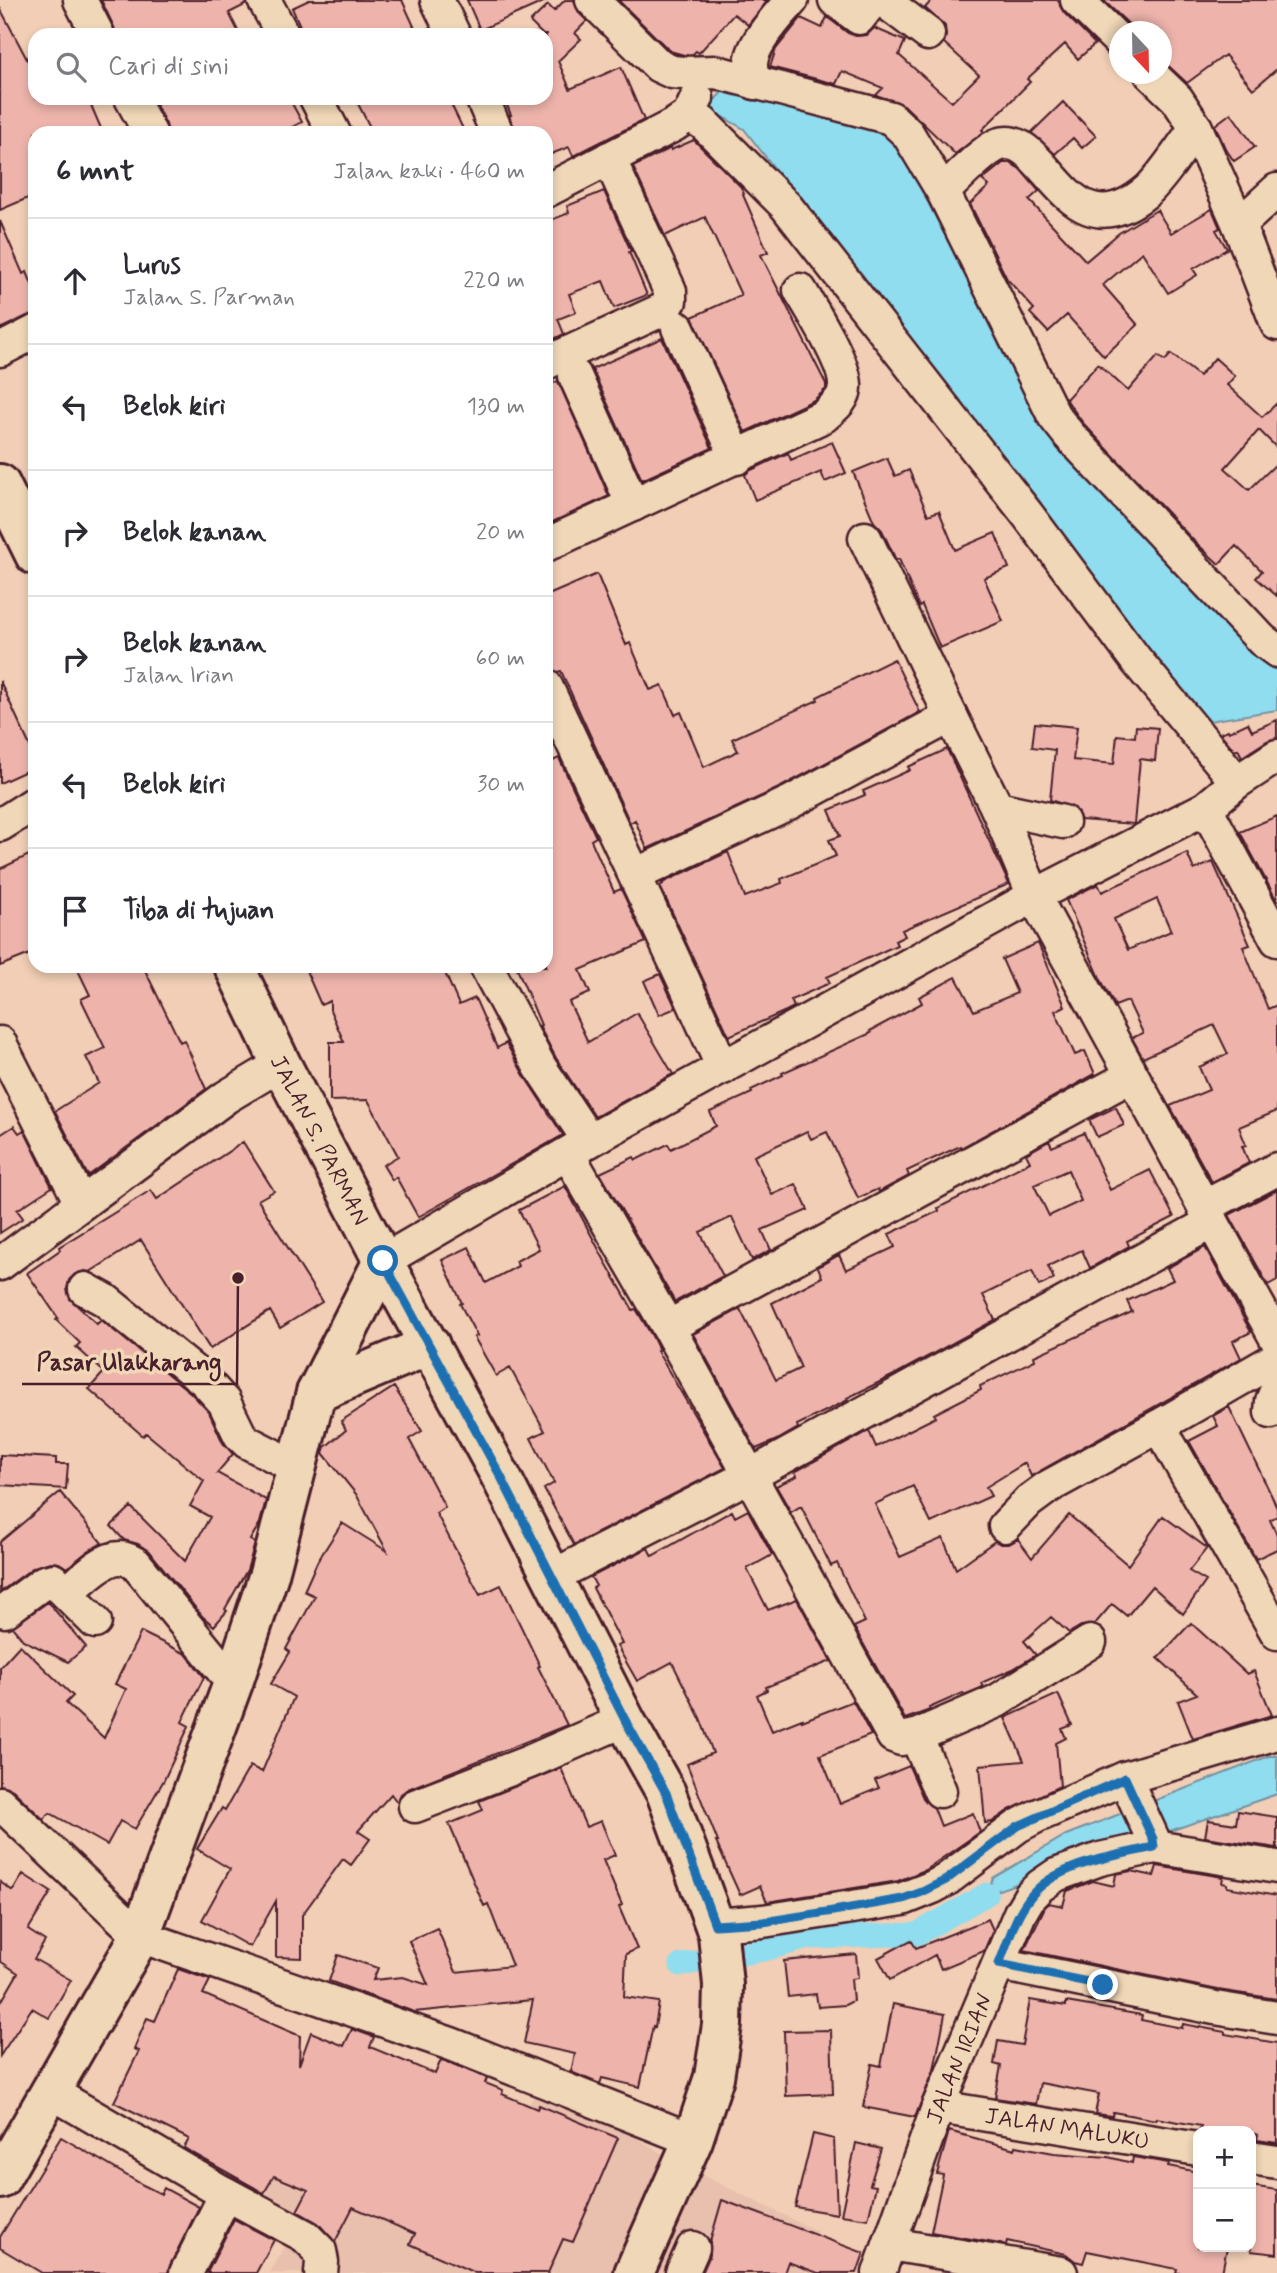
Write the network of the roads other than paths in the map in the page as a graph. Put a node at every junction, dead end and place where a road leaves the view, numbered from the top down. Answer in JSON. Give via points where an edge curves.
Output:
{"nodes":[{"id":1,"x":80,"y":0,"type":"edge"},
{"id":2,"x":264,"y":0,"type":"edge"},
{"id":3,"x":437,"y":0,"type":"edge"},
{"id":4,"x":592,"y":0,"type":"edge"},
{"id":5,"x":792,"y":0,"type":"edge"},
{"id":6,"x":835,"y":0,"type":"edge"},
{"id":7,"x":873,"y":0,"type":"edge"},
{"id":8,"x":883,"y":0,"type":"edge"},
{"id":9,"x":1077,"y":0,"type":"edge"},
{"id":10,"x":94,"y":28,"type":"edge"},
{"id":11,"x":279,"y":28,"type":"edge"},
{"id":12,"x":451,"y":28,"type":"edge"},
{"id":13,"x":1109,"y":33,"type":"edge"},
{"id":14,"x":928,"y":34,"type":"dead end"},
{"id":15,"x":755,"y":83,"type":"junction"},
{"id":16,"x":1161,"y":84,"type":"edge"},
{"id":17,"x":703,"y":91,"type":"junction"},
{"id":18,"x":135,"y":105,"type":"edge"},
{"id":19,"x":320,"y":105,"type":"edge"},
{"id":20,"x":485,"y":105,"type":"edge"},
{"id":21,"x":146,"y":126,"type":"edge"},
{"id":22,"x":330,"y":126,"type":"edge"},
{"id":23,"x":494,"y":126,"type":"edge"},
{"id":24,"x":1196,"y":128,"type":"junction"},
{"id":25,"x":609,"y":159,"type":"junction"},
{"id":26,"x":553,"y":187,"type":"edge"},
{"id":27,"x":1277,"y":190,"type":"edge"},
{"id":28,"x":943,"y":192,"type":"junction"},
{"id":29,"x":1239,"y":225,"type":"junction"},
{"id":30,"x":800,"y":290,"type":"dead end"},
{"id":31,"x":1277,"y":324,"type":"edge"},
{"id":32,"x":678,"y":328,"type":"dead end"},
{"id":33,"x":28,"y":336,"type":"edge"},
{"id":34,"x":0,"y":350,"type":"edge"},
{"id":35,"x":553,"y":360,"type":"edge"},
{"id":36,"x":575,"y":376,"type":"dead end"},
{"id":37,"x":737,"y":458,"type":"junction"},
{"id":38,"x":0,"y":484,"type":"edge"},
{"id":39,"x":634,"y":505,"type":"junction"},
{"id":40,"x":865,"y":538,"type":"dead end"},
{"id":41,"x":28,"y":541,"type":"edge"},
{"id":42,"x":553,"y":542,"type":"edge"},
{"id":43,"x":1277,"y":651,"type":"edge"},
{"id":44,"x":553,"y":702,"type":"edge"},
{"id":45,"x":951,"y":716,"type":"junction"},
{"id":46,"x":1277,"y":756,"type":"edge"},
{"id":47,"x":1237,"y":782,"type":"junction"},
{"id":48,"x":28,"y":807,"type":"edge"},
{"id":49,"x":997,"y":808,"type":"junction"},
{"id":50,"x":1206,"y":808,"type":"junction"},
{"id":51,"x":1063,"y":822,"type":"dead end"},
{"id":52,"x":0,"y":825,"type":"edge"},
{"id":53,"x":635,"y":875,"type":"junction"},
{"id":54,"x":1034,"y":896,"type":"junction"},
{"id":55,"x":1277,"y":940,"type":"edge"},
{"id":56,"x":237,"y":973,"type":"edge"},
{"id":57,"x":490,"y":973,"type":"edge"},
{"id":58,"x":0,"y":1043,"type":"edge"},
{"id":59,"x":281,"y":1064,"type":"junction"},
{"id":60,"x":723,"y":1069,"type":"junction"},
{"id":61,"x":1131,"y":1076,"type":"junction"},
{"id":62,"x":226,"y":1097,"type":"junction"},
{"id":63,"x":208,"y":1135,"type":"dead end"},
{"id":64,"x":578,"y":1148,"type":"junction"},
{"id":65,"x":1277,"y":1170,"type":"edge"},
{"id":66,"x":81,"y":1203,"type":"junction"},
{"id":67,"x":1208,"y":1214,"type":"junction"},
{"id":68,"x":383,"y":1261,"type":"junction"},
{"id":69,"x":0,"y":1264,"type":"edge"},
{"id":70,"x":85,"y":1289,"type":"dead end"},
{"id":71,"x":668,"y":1327,"type":"junction"},
{"id":72,"x":1277,"y":1340,"type":"edge"},
{"id":73,"x":430,"y":1345,"type":"junction"},
{"id":74,"x":1277,"y":1358,"type":"edge"},
{"id":75,"x":316,"y":1392,"type":"junction"},
{"id":76,"x":1159,"y":1426,"type":"junction"},
{"id":77,"x":296,"y":1468,"type":"junction"},
{"id":78,"x":749,"y":1476,"type":"junction"},
{"id":79,"x":1005,"y":1525,"type":"dead end"},
{"id":80,"x":551,"y":1577,"type":"junction"},
{"id":81,"x":67,"y":1593,"type":"junction"},
{"id":82,"x":5,"y":1611,"type":"dead end"},
{"id":83,"x":95,"y":1622,"type":"dead end"},
{"id":84,"x":1277,"y":1633,"type":"edge"},
{"id":85,"x":1090,"y":1642,"type":"dead end"},
{"id":86,"x":233,"y":1683,"type":"junction"},
{"id":87,"x":625,"y":1720,"type":"junction"},
{"id":88,"x":1277,"y":1734,"type":"edge"},
{"id":89,"x":916,"y":1735,"type":"junction"},
{"id":90,"x":1126,"y":1782,"type":"junction"},
{"id":91,"x":940,"y":1791,"type":"dead end"},
{"id":92,"x":0,"y":1803,"type":"edge"},
{"id":93,"x":415,"y":1806,"type":"dead end"},
{"id":94,"x":1154,"y":1843,"type":"junction"},
{"id":95,"x":1277,"y":1867,"type":"edge"},
{"id":96,"x":716,"y":1929,"type":"junction"},
{"id":97,"x":139,"y":1936,"type":"junction"},
{"id":98,"x":999,"y":1964,"type":"junction"},
{"id":99,"x":1277,"y":2018,"type":"edge"},
{"id":100,"x":51,"y":2092,"type":"junction"},
{"id":101,"x":938,"y":2107,"type":"junction"},
{"id":102,"x":693,"y":2140,"type":"junction"},
{"id":103,"x":1193,"y":2148,"type":"edge"},
{"id":104,"x":1256,"y":2159,"type":"edge"},
{"id":105,"x":1277,"y":2162,"type":"edge"},
{"id":106,"x":0,"y":2179,"type":"edge"},
{"id":107,"x":226,"y":2194,"type":"junction"},
{"id":108,"x":890,"y":2244,"type":"junction"},
{"id":109,"x":186,"y":2273,"type":"edge"},
{"id":110,"x":321,"y":2273,"type":"edge"},
{"id":111,"x":634,"y":2273,"type":"edge"},
{"id":112,"x":879,"y":2273,"type":"edge"},
{"id":113,"x":1061,"y":2273,"type":"edge"}],
"edges":[{"from":1,"to":10,"type":"street"},
{"from":2,"to":11,"type":"street"},
{"from":3,"to":12,"type":"street"},
{"from":4,"to":17,"type":"street","via":[[659,66],[683,74]]},
{"from":5,"to":15,"type":"street","via":[[756,48],[751,67]]},
{"from":6,"to":7,"type":"street","via":[[859,18]]},
{"from":8,"to":14,"type":"street"},
{"from":9,"to":13,"type":"street"},
{"from":15,"to":17,"type":"street"},
{"from":15,"to":28,"type":"street","via":[[891,118],[908,134]]},
{"from":16,"to":24,"type":"street"},
{"from":17,"to":25,"type":"street"},
{"from":17,"to":47,"type":"street","via":[[703,123],[786,206],[1136,660]]},
{"from":18,"to":21,"type":"street"},
{"from":19,"to":22,"type":"street"},
{"from":20,"to":23,"type":"street"},
{"from":24,"to":28,"type":"street","via":[[1148,190],[1124,206],[1100,212],[1083,207],[1026,151],[1001,143]]},
{"from":24,"to":29,"type":"street"},
{"from":25,"to":26,"type":"street"},
{"from":25,"to":35,"type":"street","via":[[666,281],[670,301],[664,309]]},
{"from":27,"to":29,"type":"street"},
{"from":28,"to":43,"type":"street","via":[[1054,416]]},
{"from":29,"to":31,"type":"street"},
{"from":30,"to":37,"type":"street","via":[[846,386],[840,402],[824,416]]},
{"from":32,"to":37,"type":"street"},
{"from":33,"to":34,"type":"street"},
{"from":36,"to":39,"type":"street"},
{"from":37,"to":39,"type":"street"},
{"from":38,"to":41,"type":"main road"},
{"from":39,"to":42,"type":"street"},
{"from":40,"to":45,"type":"street"},
{"from":44,"to":53,"type":"street"},
{"from":45,"to":49,"type":"street"},
{"from":45,"to":53,"type":"street","via":[[789,803]]},
{"from":46,"to":47,"type":"street"},
{"from":47,"to":50,"type":"street"},
{"from":48,"to":52,"type":"street"},
{"from":49,"to":51,"type":"street"},
{"from":49,"to":54,"type":"street"},
{"from":50,"to":54,"type":"street"},
{"from":50,"to":55,"type":"street"},
{"from":53,"to":60,"type":"street"},
{"from":54,"to":60,"type":"street"},
{"from":54,"to":61,"type":"street"},
{"from":56,"to":59,"type":"main road","name":"JALAN S. PARMAN"},
{"from":57,"to":64,"type":"street"},
{"from":58,"to":66,"type":"street"},
{"from":59,"to":62,"type":"street"},
{"from":59,"to":68,"type":"main road","name":"JALAN S. PARMAN"},
{"from":60,"to":64,"type":"street"},
{"from":61,"to":67,"type":"street"},
{"from":61,"to":71,"type":"street"},
{"from":62,"to":63,"type":"street","via":[[228,1119]]},
{"from":62,"to":66,"type":"street"},
{"from":64,"to":68,"type":"street"},
{"from":64,"to":71,"type":"street"},
{"from":65,"to":67,"type":"street"},
{"from":66,"to":69,"type":"street"},
{"from":67,"to":72,"type":"street"},
{"from":67,"to":78,"type":"street"},
{"from":68,"to":73,"type":"main road","name":"JALAN S. PARMAN"},
{"from":68,"to":75,"type":"main road"},
{"from":70,"to":77,"type":"street","via":[[204,1380],[224,1402],[247,1442]]},
{"from":71,"to":78,"type":"street"},
{"from":73,"to":75,"type":"main road"},
{"from":73,"to":80,"type":"main road","name":"JALAN S. PARMAN"},
{"from":74,"to":76,"type":"street"},
{"from":75,"to":77,"type":"main road"},
{"from":76,"to":79,"type":"street","via":[[1048,1487]]},
{"from":76,"to":84,"type":"street"},
{"from":77,"to":86,"type":"main road","via":[[269,1574]]},
{"from":78,"to":80,"type":"street"},
{"from":78,"to":89,"type":"street","via":[[890,1732],[901,1739]]},
{"from":80,"to":87,"type":"main road","name":"JALAN S. PARMAN"},
{"from":81,"to":82,"type":"street","via":[[48,1580]]},
{"from":81,"to":83,"type":"street"},
{"from":81,"to":86,"type":"street","via":[[103,1563],[127,1559],[141,1569]]},
{"from":85,"to":89,"type":"street","via":[[997,1702]]},
{"from":86,"to":97,"type":"main road"},
{"from":87,"to":93,"type":"street"},
{"from":87,"to":96,"type":"main road","name":"JALAN S. PARMAN","via":[[666,1793]]},
{"from":88,"to":90,"type":"street"},
{"from":89,"to":91,"type":"street"},
{"from":90,"to":94,"type":"street"},
{"from":90,"to":96,"type":"street","via":[[1018,1826],[946,1880],[903,1899]]},
{"from":92,"to":97,"type":"street"},
{"from":94,"to":95,"type":"street","name":"JALAN IRIAN"},
{"from":94,"to":98,"type":"street","name":"JALAN IRIAN","via":[[1079,1866],[1040,1886],[1020,1913]]},
{"from":96,"to":102,"type":"main road","name":"JALAN S. PARMAN","via":[[723,1984],[722,2025],[714,2077]]},
{"from":97,"to":100,"type":"main road"},
{"from":97,"to":102,"type":"street","via":[[451,2044]]},
{"from":98,"to":99,"type":"street"},
{"from":98,"to":101,"type":"street","name":"JALAN IRIAN"},
{"from":100,"to":106,"type":"main road"},
{"from":100,"to":107,"type":"street"},
{"from":101,"to":103,"type":"street","name":"JALAN MALUKU"},
{"from":101,"to":108,"type":"street","name":"JALAN IRIAN"},
{"from":102,"to":111,"type":"main road","name":"JALAN S. PARMAN"},
{"from":104,"to":105,"type":"street"},
{"from":107,"to":109,"type":"street"},
{"from":107,"to":110,"type":"street","via":[[305,2236],[320,2251]]},
{"from":108,"to":112,"type":"street","name":"JALAN IRIAN"},
{"from":108,"to":113,"type":"street"}]}
